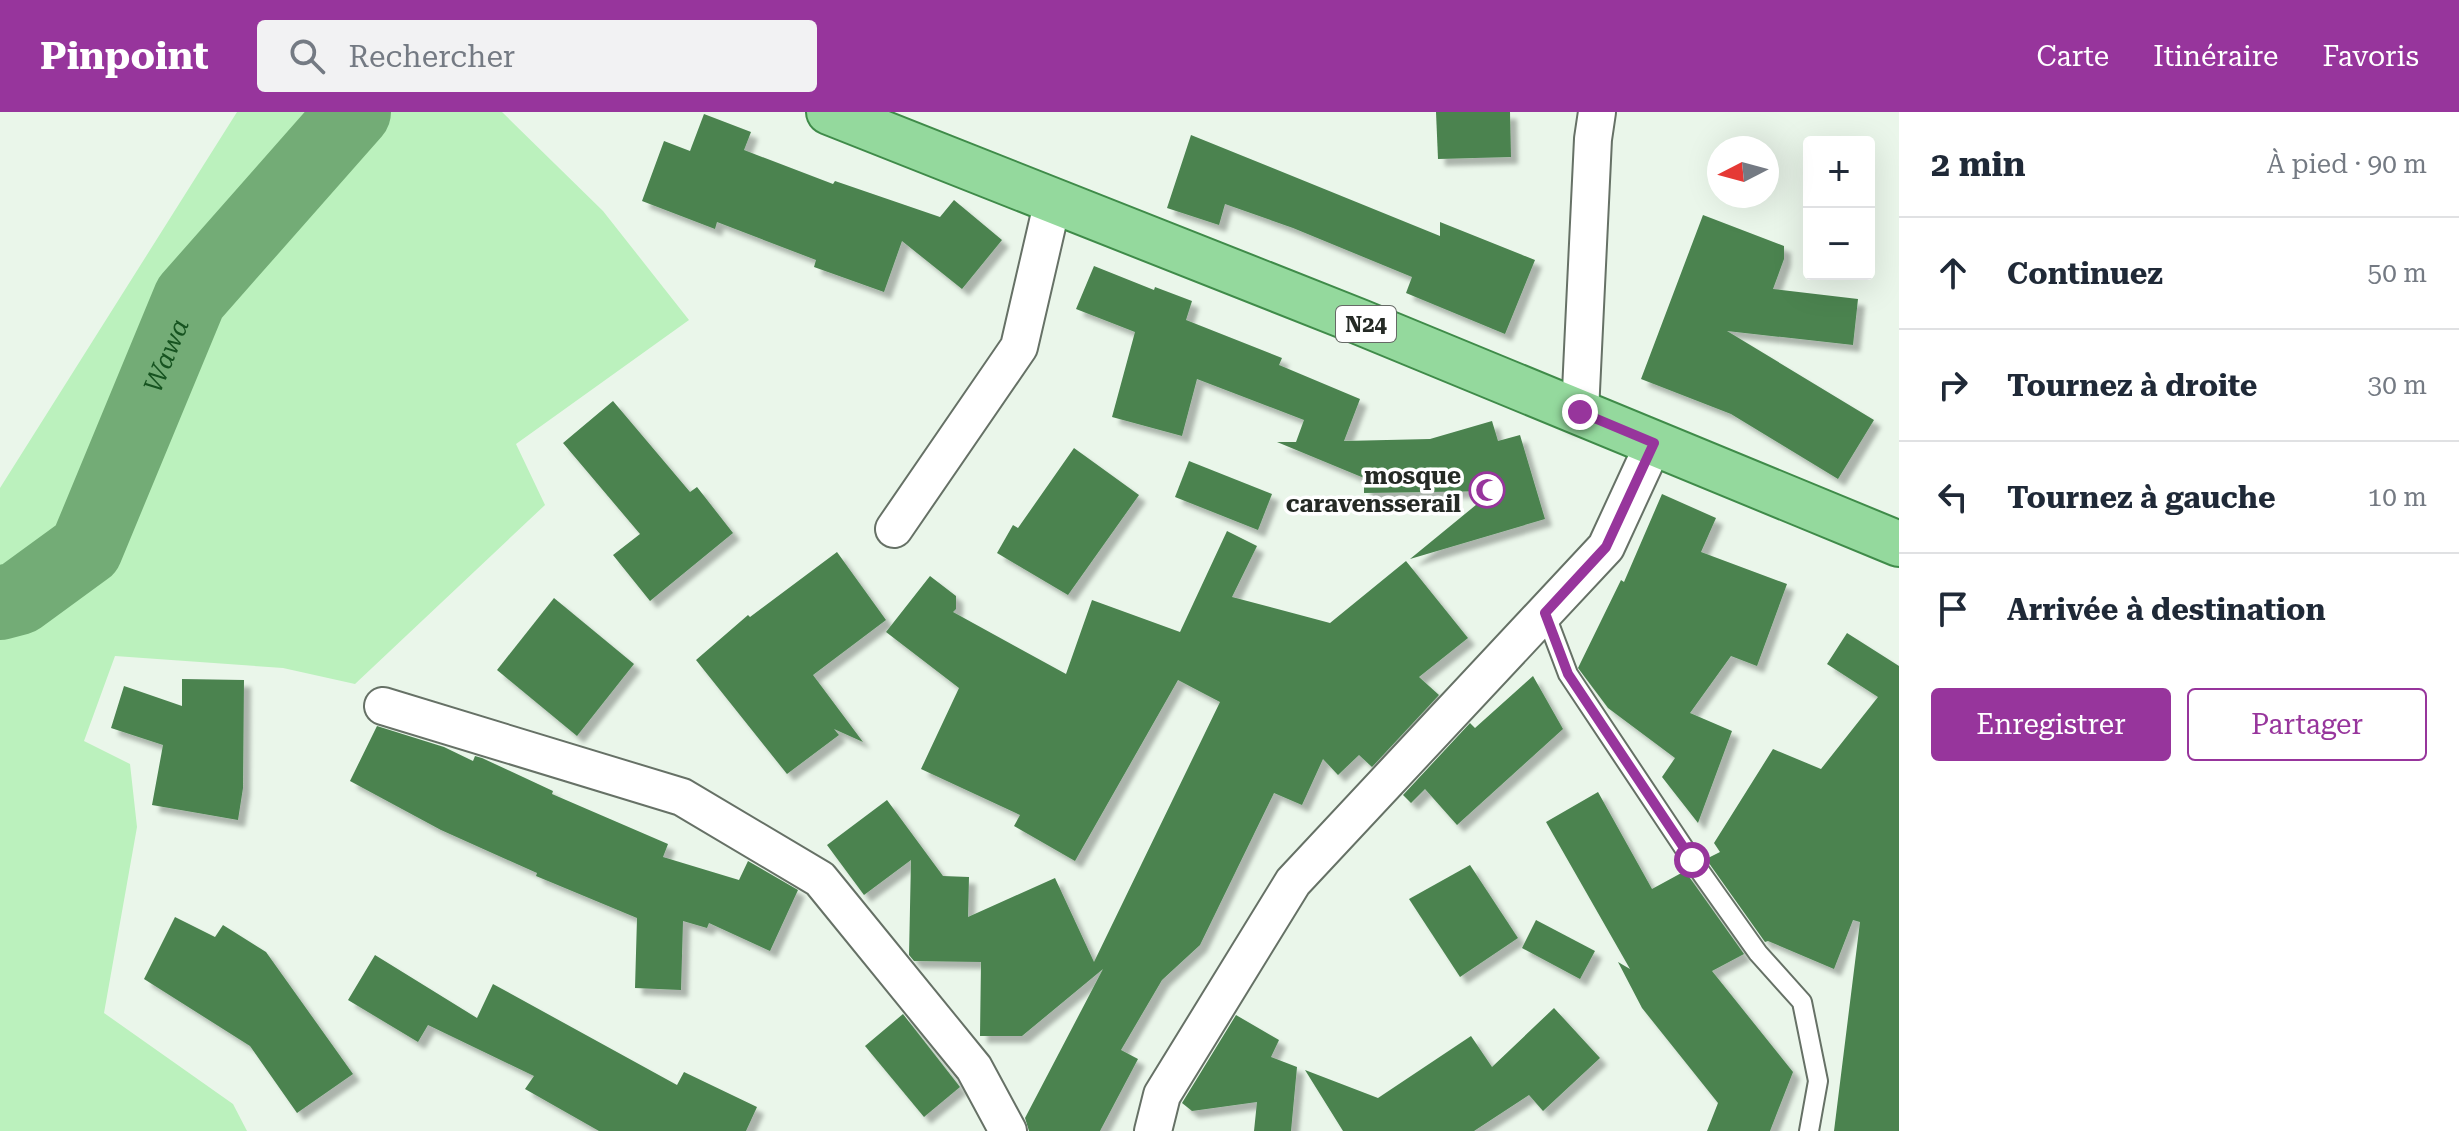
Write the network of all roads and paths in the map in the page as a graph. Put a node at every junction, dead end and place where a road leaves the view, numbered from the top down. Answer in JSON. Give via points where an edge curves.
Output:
{"nodes":[{"id":1,"x":1597,"y":112,"type":"edge"},
{"id":2,"x":839,"y":114,"type":"edge"},
{"id":3,"x":1053,"y":200,"type":"junction"},
{"id":4,"x":1580,"y":412,"type":"junction"},
{"id":5,"x":1654,"y":443,"type":"junction"},
{"id":6,"x":894,"y":529,"type":"dead end"},
{"id":7,"x":1899,"y":544,"type":"edge"},
{"id":8,"x":1545,"y":613,"type":"junction"},
{"id":9,"x":383,"y":706,"type":"dead end"},
{"id":10,"x":1008,"y":1131,"type":"edge"},
{"id":11,"x":1153,"y":1131,"type":"edge"},
{"id":12,"x":1809,"y":1131,"type":"edge"}],
"edges":[{"from":1,"to":4,"type":"street"},
{"from":2,"to":3,"type":"main road","number":"N24"},
{"from":3,"to":4,"type":"main road","number":"N24"},
{"from":3,"to":6,"type":"street","via":[[1019,347]]},
{"from":4,"to":5,"type":"main road","number":"N24"},
{"from":5,"to":7,"type":"main road","number":"N24"},
{"from":5,"to":8,"type":"street","via":[[1606,547]]},
{"from":8,"to":11,"type":"street","via":[[1293,882],[1162,1095]]},
{"from":8,"to":12,"type":"lane","via":[[1568,674],[1750,942],[1802,1002],[1818,1081]]},
{"from":9,"to":10,"type":"street","via":[[682,797],[820,879],[974,1068]]}]}
